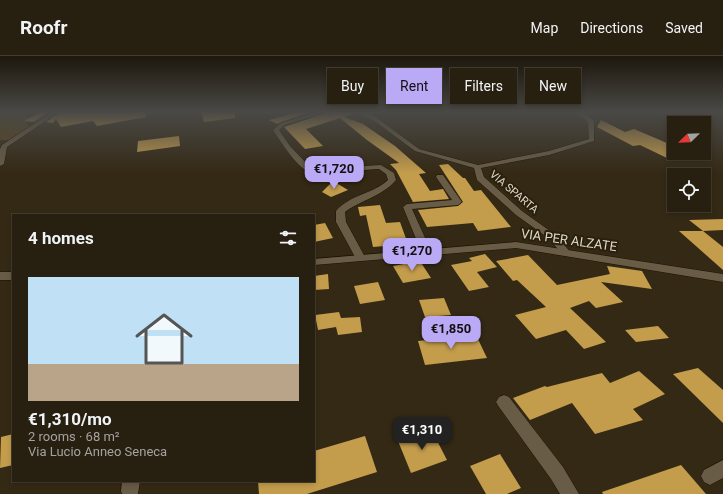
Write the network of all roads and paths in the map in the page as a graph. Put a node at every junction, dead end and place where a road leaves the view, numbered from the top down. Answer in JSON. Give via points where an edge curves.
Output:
{"nodes":[{"id":1,"x":25,"y":132,"type":"edge"},
{"id":2,"x":278,"y":132,"type":"edge"},
{"id":3,"x":393,"y":132,"type":"edge"},
{"id":4,"x":592,"y":132,"type":"edge"},
{"id":5,"x":0,"y":164,"type":"edge"},
{"id":6,"x":477,"y":167,"type":"junction"},
{"id":7,"x":440,"y":177,"type":"dead end"},
{"id":8,"x":426,"y":252,"type":"junction"},
{"id":9,"x":566,"y":253,"type":"junction"},
{"id":10,"x":360,"y":257,"type":"junction"},
{"id":11,"x":315,"y":262,"type":"edge"},
{"id":12,"x":0,"y":276,"type":"edge"},
{"id":13,"x":12,"y":276,"type":"edge"},
{"id":14,"x":723,"y":278,"type":"edge"},
{"id":15,"x":504,"y":402,"type":"dead end"},
{"id":16,"x":570,"y":494,"type":"edge"}],
"edges":[{"from":1,"to":5,"type":"street","via":[[4,146]]},
{"from":2,"to":10,"type":"street","via":[[287,147],[307,168],[326,170],[381,166],[390,173],[392,180],[383,189],[340,211],[341,222]]},
{"from":3,"to":6,"type":"street","via":[[427,154],[467,162]]},
{"from":4,"to":6,"type":"street","name":"VIA SPARTA","via":[[592,140],[577,146]]},
{"from":6,"to":9,"type":"street","name":"VIA SPARTA","via":[[480,178],[519,213],[554,238]]},
{"from":7,"to":8,"type":"street","via":[[458,202],[407,207]]},
{"from":8,"to":9,"type":"street","name":"VIA PER ALZATE","via":[[516,246]]},
{"from":8,"to":10,"type":"street","name":"VIA PER ALZATE"},
{"from":9,"to":14,"type":"street","name":"VIA PER ALZATE"},
{"from":10,"to":11,"type":"street","name":"VIA PER ALZATE"},
{"from":12,"to":13,"type":"street"},
{"from":15,"to":16,"type":"street"}]}
